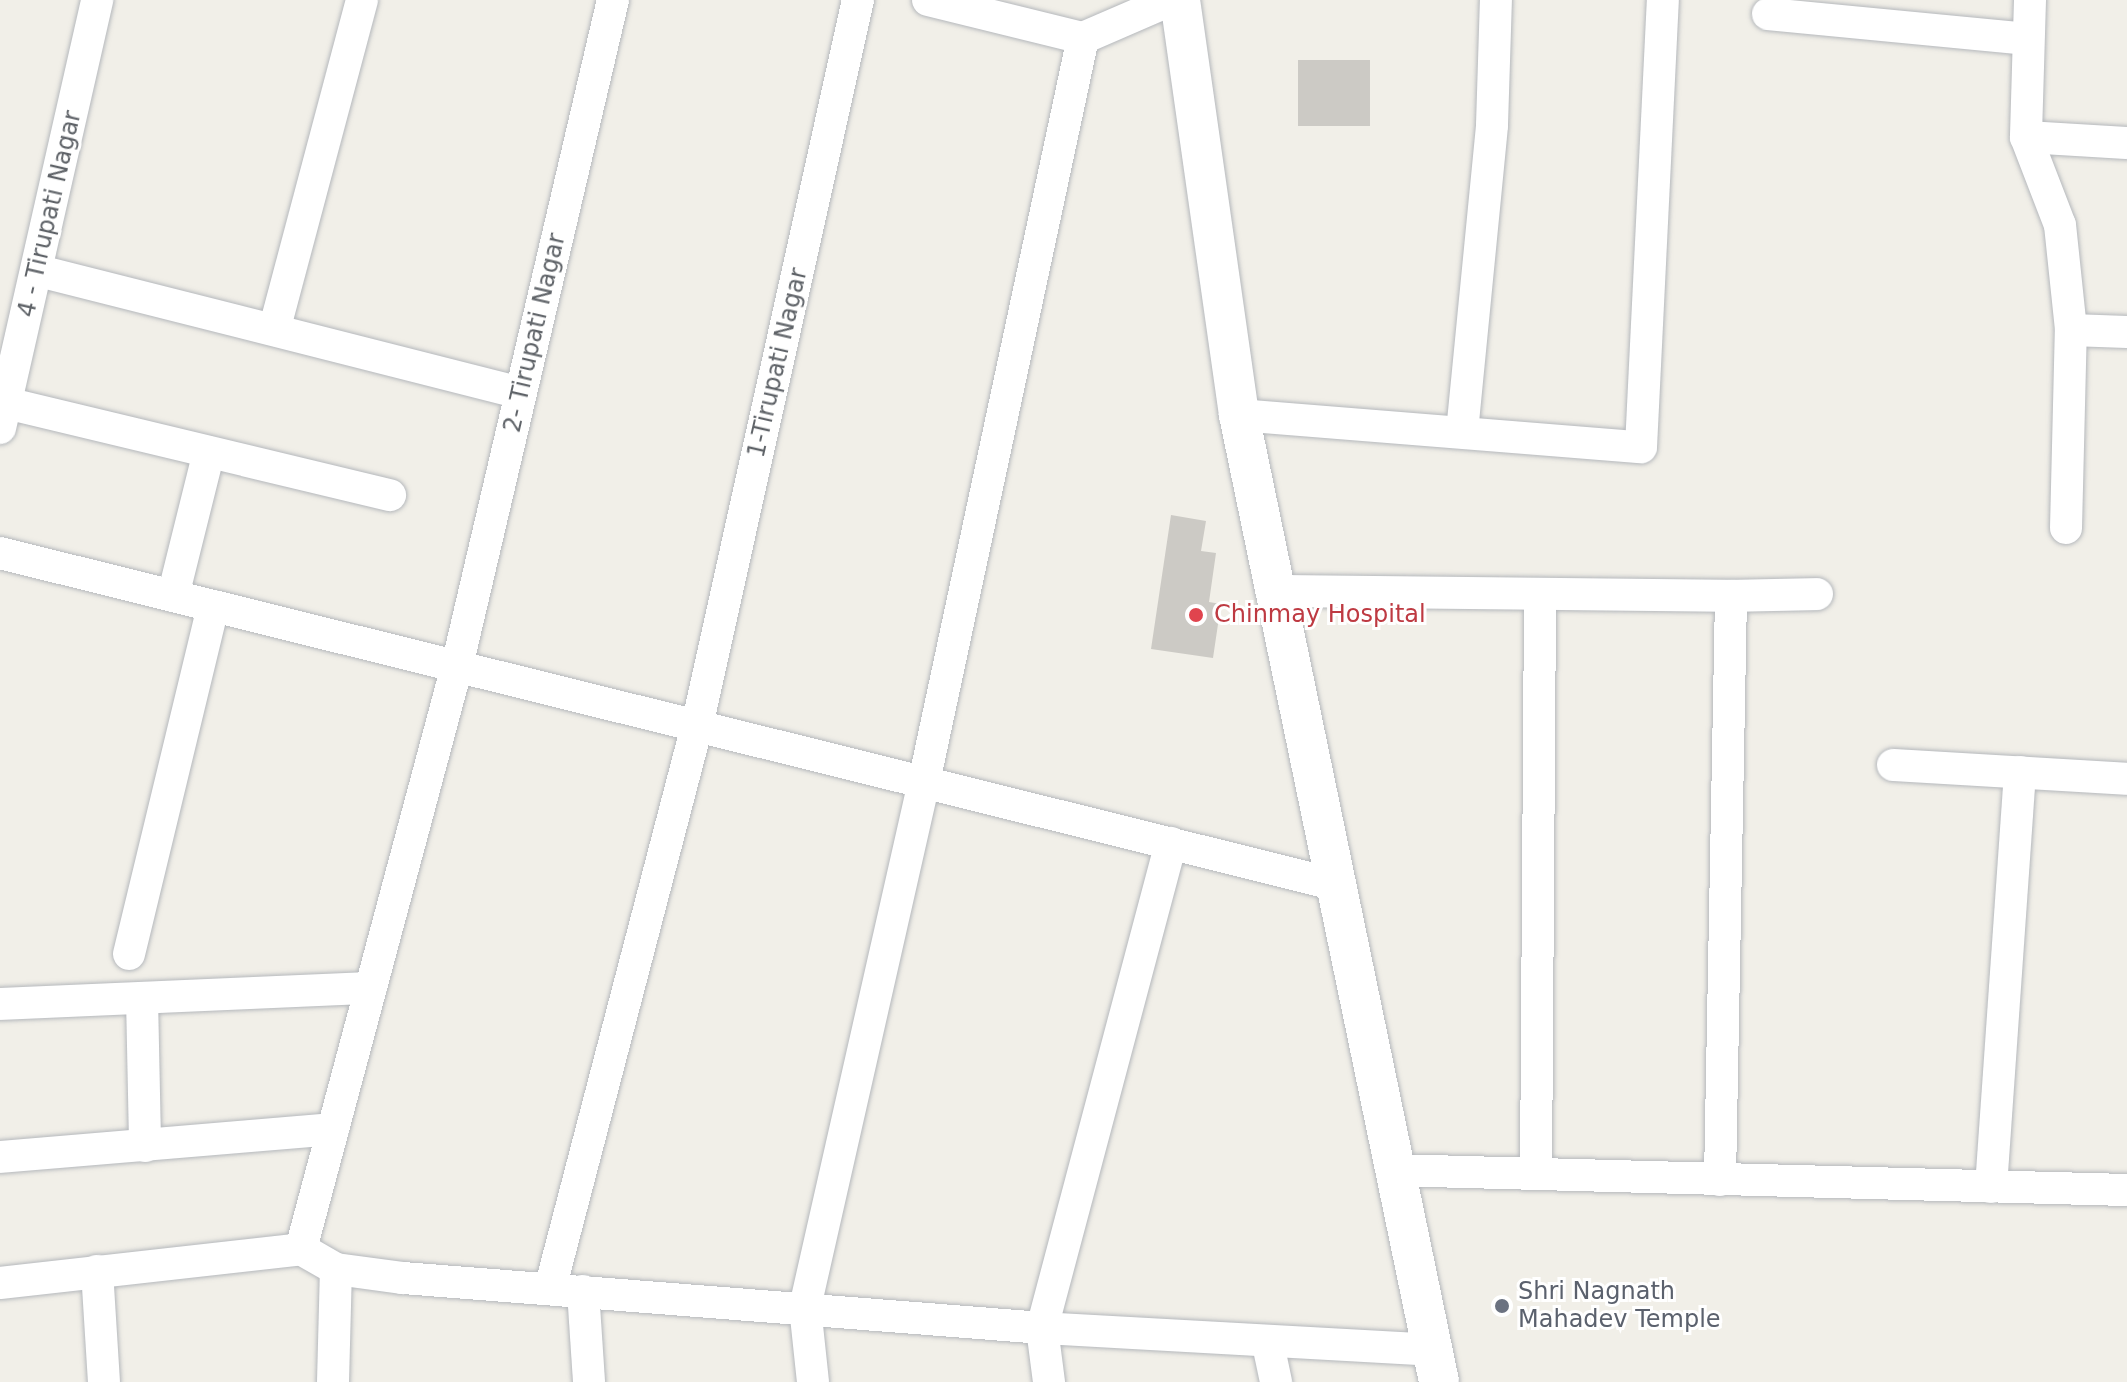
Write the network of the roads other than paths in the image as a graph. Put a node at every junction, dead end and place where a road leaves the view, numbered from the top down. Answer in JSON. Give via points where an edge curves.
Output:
{"nodes":[{"id":1,"x":97,"y":0,"type":"edge"},
{"id":2,"x":362,"y":0,"type":"edge"},
{"id":3,"x":613,"y":0,"type":"edge"},
{"id":4,"x":858,"y":0,"type":"edge"},
{"id":5,"x":928,"y":0,"type":"edge"},
{"id":6,"x":1171,"y":0,"type":"edge"},
{"id":7,"x":1180,"y":0,"type":"edge"},
{"id":8,"x":1496,"y":0,"type":"edge"},
{"id":9,"x":1663,"y":0,"type":"edge"},
{"id":10,"x":2030,"y":0,"type":"edge"},
{"id":11,"x":1768,"y":14,"type":"dead end"},
{"id":12,"x":1083,"y":38,"type":"junction"},
{"id":13,"x":2028,"y":39,"type":"junction"},
{"id":14,"x":2026,"y":137,"type":"junction"},
{"id":15,"x":2127,"y":143,"type":"edge"},
{"id":16,"x":39,"y":271,"type":"junction"},
{"id":17,"x":275,"y":327,"type":"junction"},
{"id":18,"x":2071,"y":330,"type":"junction"},
{"id":19,"x":2127,"y":332,"type":"edge"},
{"id":20,"x":520,"y":393,"type":"junction"},
{"id":21,"x":3,"y":415,"type":"edge"},
{"id":22,"x":1239,"y":415,"type":"junction"},
{"id":23,"x":1462,"y":432,"type":"junction"},
{"id":24,"x":209,"y":452,"type":"junction"},
{"id":25,"x":390,"y":495,"type":"dead end"},
{"id":26,"x":2066,"y":528,"type":"dead end"},
{"id":27,"x":0,"y":553,"type":"edge"},
{"id":28,"x":1275,"y":591,"type":"junction"},
{"id":29,"x":1540,"y":594,"type":"junction"},
{"id":30,"x":1817,"y":594,"type":"dead end"},
{"id":31,"x":173,"y":596,"type":"junction"},
{"id":32,"x":1731,"y":596,"type":"junction"},
{"id":33,"x":213,"y":606,"type":"junction"},
{"id":34,"x":457,"y":666,"type":"junction"},
{"id":35,"x":697,"y":726,"type":"junction"},
{"id":36,"x":1893,"y":765,"type":"dead end"},
{"id":37,"x":2020,"y":772,"type":"junction"},
{"id":38,"x":2127,"y":779,"type":"edge"},
{"id":39,"x":924,"y":782,"type":"junction"},
{"id":40,"x":1171,"y":843,"type":"junction"},
{"id":41,"x":1334,"y":884,"type":"junction"},
{"id":42,"x":129,"y":954,"type":"dead end"},
{"id":43,"x":371,"y":988,"type":"junction"},
{"id":44,"x":142,"y":998,"type":"junction"},
{"id":45,"x":0,"y":1004,"type":"edge"},
{"id":46,"x":333,"y":1129,"type":"junction"},
{"id":47,"x":145,"y":1146,"type":"junction"},
{"id":48,"x":0,"y":1157,"type":"edge"},
{"id":49,"x":1392,"y":1170,"type":"junction"},
{"id":50,"x":1536,"y":1174,"type":"junction"},
{"id":51,"x":1720,"y":1180,"type":"junction"},
{"id":52,"x":1991,"y":1187,"type":"junction"},
{"id":53,"x":2127,"y":1190,"type":"edge"},
{"id":54,"x":301,"y":1249,"type":"junction"},
{"id":55,"x":336,"y":1269,"type":"junction"},
{"id":56,"x":97,"y":1271,"type":"junction"},
{"id":57,"x":0,"y":1283,"type":"edge"},
{"id":58,"x":550,"y":1289,"type":"junction"},
{"id":59,"x":583,"y":1291,"type":"junction"},
{"id":60,"x":805,"y":1307,"type":"junction"},
{"id":61,"x":1042,"y":1328,"type":"junction"},
{"id":62,"x":1268,"y":1344,"type":"junction"},
{"id":63,"x":1436,"y":1366,"type":"edge"},
{"id":64,"x":104,"y":1382,"type":"edge"},
{"id":65,"x":333,"y":1382,"type":"edge"},
{"id":66,"x":589,"y":1382,"type":"edge"},
{"id":67,"x":813,"y":1382,"type":"edge"},
{"id":68,"x":1049,"y":1382,"type":"edge"},
{"id":69,"x":1276,"y":1382,"type":"edge"}],
"edges":[{"from":1,"to":16,"type":"street","name":"4 - Tirupati Nagar"},
{"from":2,"to":17,"type":"street"},
{"from":3,"to":20,"type":"street","name":"2- Tirupati Nagar"},
{"from":4,"to":35,"type":"street","name":"1-Tirupati Nagar"},
{"from":5,"to":12,"type":"street"},
{"from":6,"to":12,"type":"street"},
{"from":7,"to":22,"type":"street"},
{"from":8,"to":23,"type":"street","via":[[1492,125]]},
{"from":9,"to":23,"type":"street","via":[[1641,447]]},
{"from":10,"to":13,"type":"street"},
{"from":11,"to":13,"type":"street"},
{"from":12,"to":39,"type":"street"},
{"from":13,"to":14,"type":"street"},
{"from":14,"to":15,"type":"street"},
{"from":14,"to":18,"type":"street","via":[[2060,225]]},
{"from":16,"to":17,"type":"street"},
{"from":16,"to":21,"type":"street","name":"4 - Tirupati Nagar"},
{"from":17,"to":20,"type":"street"},
{"from":18,"to":19,"type":"street"},
{"from":18,"to":26,"type":"street"},
{"from":20,"to":34,"type":"street","name":"2- Tirupati Nagar"},
{"from":21,"to":24,"type":"street"},
{"from":22,"to":23,"type":"street"},
{"from":22,"to":28,"type":"street"},
{"from":24,"to":25,"type":"street"},
{"from":24,"to":31,"type":"street"},
{"from":27,"to":31,"type":"street"},
{"from":28,"to":29,"type":"street"},
{"from":28,"to":41,"type":"street"},
{"from":29,"to":32,"type":"street"},
{"from":29,"to":50,"type":"street"},
{"from":30,"to":32,"type":"street"},
{"from":31,"to":33,"type":"street"},
{"from":32,"to":51,"type":"street"},
{"from":33,"to":34,"type":"street"},
{"from":33,"to":42,"type":"street"},
{"from":34,"to":35,"type":"street"},
{"from":34,"to":43,"type":"street","name":"2- Tirupati Nagar"},
{"from":35,"to":39,"type":"street"},
{"from":35,"to":58,"type":"street","name":"1-Tirupati Nagar"},
{"from":36,"to":37,"type":"street"},
{"from":37,"to":38,"type":"street"},
{"from":37,"to":52,"type":"street"},
{"from":39,"to":40,"type":"street"},
{"from":39,"to":60,"type":"street"},
{"from":40,"to":41,"type":"street"},
{"from":40,"to":61,"type":"street"},
{"from":41,"to":49,"type":"street"},
{"from":43,"to":44,"type":"street"},
{"from":43,"to":46,"type":"street","name":"2- Tirupati Nagar"},
{"from":44,"to":45,"type":"street"},
{"from":44,"to":47,"type":"street"},
{"from":46,"to":47,"type":"street"},
{"from":46,"to":54,"type":"street","name":"2- Tirupati Nagar"},
{"from":47,"to":48,"type":"street"},
{"from":49,"to":50,"type":"street"},
{"from":49,"to":63,"type":"street"},
{"from":50,"to":51,"type":"street"},
{"from":51,"to":52,"type":"street"},
{"from":52,"to":53,"type":"street"},
{"from":54,"to":55,"type":"street"},
{"from":54,"to":56,"type":"street"},
{"from":55,"to":58,"type":"street"},
{"from":55,"to":65,"type":"street"},
{"from":56,"to":57,"type":"street"},
{"from":56,"to":64,"type":"street"},
{"from":58,"to":59,"type":"street"},
{"from":59,"to":60,"type":"street"},
{"from":59,"to":66,"type":"street"},
{"from":60,"to":61,"type":"street"},
{"from":60,"to":67,"type":"street"},
{"from":61,"to":62,"type":"street"},
{"from":61,"to":68,"type":"street"},
{"from":62,"to":63,"type":"street"},
{"from":62,"to":69,"type":"street"}]}
